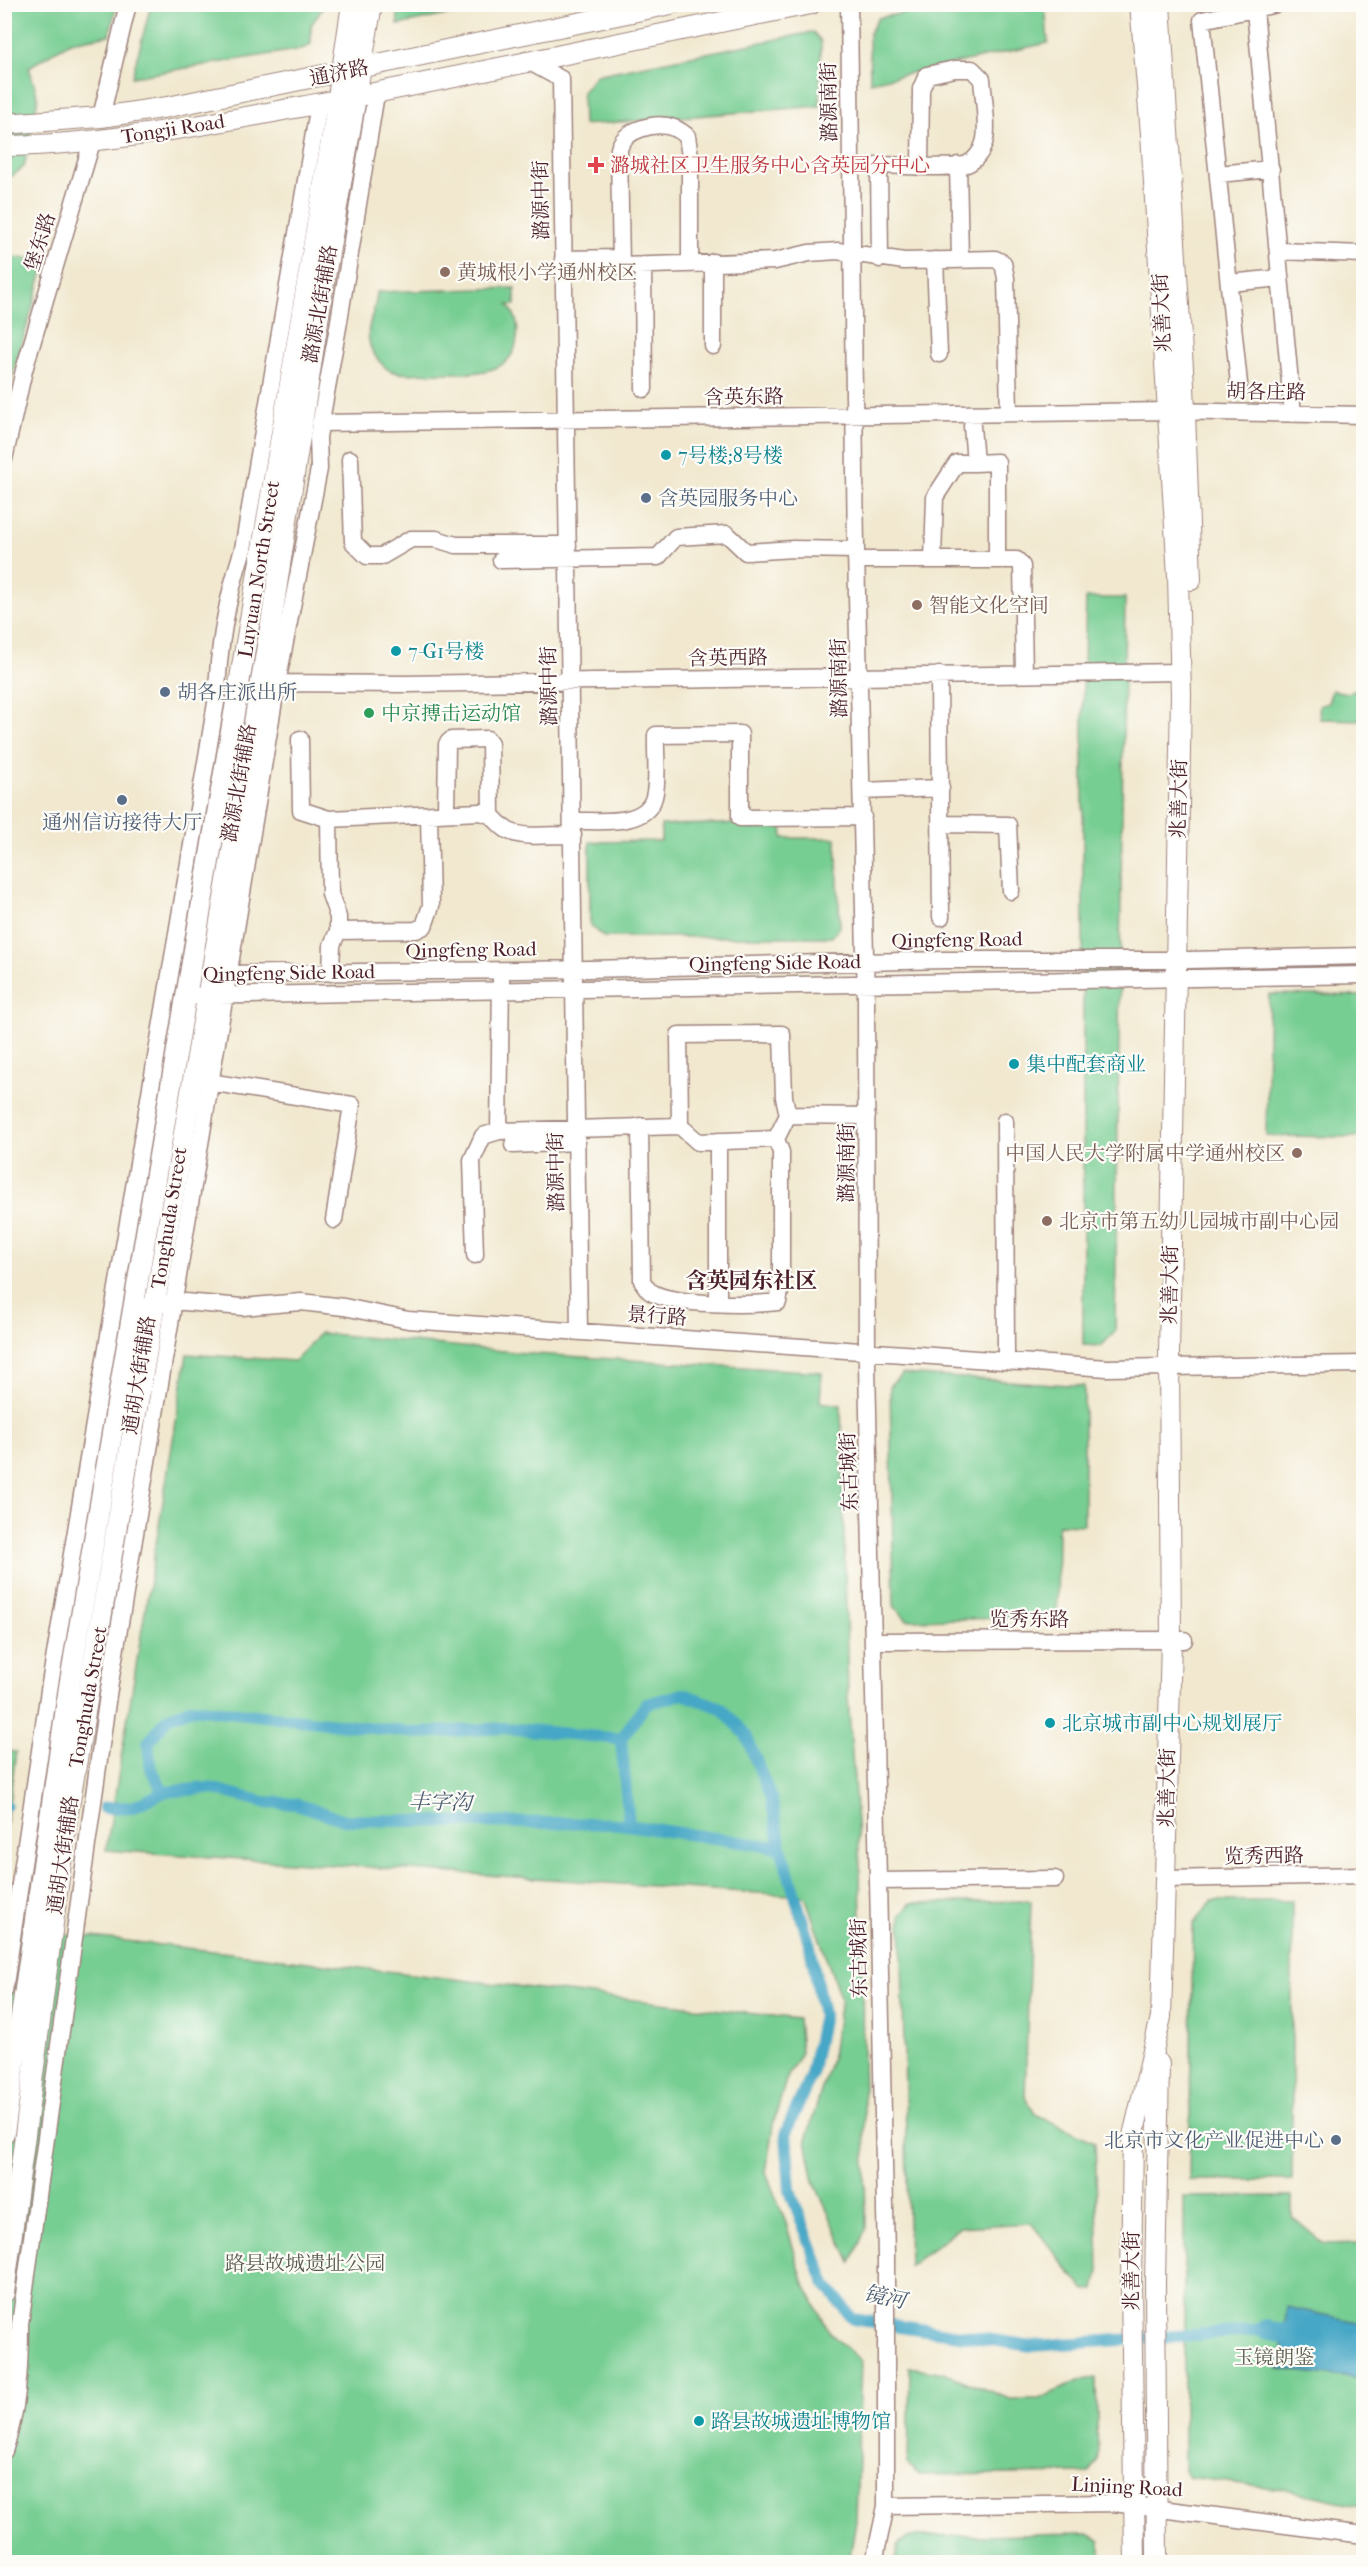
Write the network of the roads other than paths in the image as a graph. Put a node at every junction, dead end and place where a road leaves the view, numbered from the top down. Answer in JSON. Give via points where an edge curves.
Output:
{"nodes":[{"id":1,"x":128,"y":4,"type":"edge"},
{"id":2,"x":352,"y":4,"type":"edge"},
{"id":3,"x":372,"y":4,"type":"edge"},
{"id":4,"x":671,"y":4,"type":"edge"},
{"id":5,"x":811,"y":4,"type":"edge"},
{"id":6,"x":849,"y":4,"type":"edge"},
{"id":7,"x":1140,"y":4,"type":"edge"},
{"id":8,"x":1160,"y":4,"type":"edge"},
{"id":9,"x":1277,"y":4,"type":"edge"},
{"id":10,"x":1255,"y":10,"type":"junction"},
{"id":11,"x":526,"y":60,"type":"junction"},
{"id":12,"x":362,"y":68,"type":"junction"},
{"id":13,"x":341,"y":73,"type":"junction"},
{"id":14,"x":376,"y":94,"type":"junction"},
{"id":15,"x":337,"y":100,"type":"junction"},
{"id":16,"x":101,"y":117,"type":"junction"},
{"id":17,"x":6,"y":124,"type":"edge"},
{"id":18,"x":92,"y":142,"type":"junction"},
{"id":19,"x":5,"y":146,"type":"edge"},
{"id":20,"x":958,"y":165,"type":"junction"},
{"id":21,"x":920,"y":166,"type":"junction"},
{"id":22,"x":1271,"y":169,"type":"junction"},
{"id":23,"x":1218,"y":174,"type":"junction"},
{"id":24,"x":1278,"y":251,"type":"junction"},
{"id":25,"x":852,"y":252,"type":"junction"},
{"id":26,"x":1364,"y":254,"type":"edge"},
{"id":27,"x":621,"y":258,"type":"junction"},
{"id":28,"x":563,"y":259,"type":"junction"},
{"id":29,"x":880,"y":259,"type":"junction"},
{"id":30,"x":935,"y":260,"type":"junction"},
{"id":31,"x":960,"y":260,"type":"junction"},
{"id":32,"x":713,"y":262,"type":"junction"},
{"id":33,"x":690,"y":263,"type":"junction"},
{"id":34,"x":643,"y":265,"type":"junction"},
{"id":35,"x":1280,"y":278,"type":"junction"},
{"id":36,"x":1229,"y":283,"type":"junction"},
{"id":37,"x":318,"y":324,"type":"junction"},
{"id":38,"x":338,"y":327,"type":"junction"},
{"id":39,"x":713,"y":346,"type":"dead end"},
{"id":40,"x":939,"y":354,"type":"dead end"},
{"id":41,"x":1239,"y":384,"type":"dead end"},
{"id":42,"x":644,"y":389,"type":"dead end"},
{"id":43,"x":1176,"y":411,"type":"junction"},
{"id":44,"x":1009,"y":414,"type":"junction"},
{"id":45,"x":1293,"y":414,"type":"junction"},
{"id":46,"x":1364,"y":415,"type":"edge"},
{"id":47,"x":856,"y":416,"type":"junction"},
{"id":48,"x":565,"y":421,"type":"junction"},
{"id":49,"x":320,"y":423,"type":"junction"},
{"id":50,"x":972,"y":426,"type":"dead end"},
{"id":51,"x":4,"y":459,"type":"edge"},
{"id":52,"x":350,"y":459,"type":"dead end"},
{"id":53,"x":975,"y":463,"type":"junction"},
{"id":54,"x":568,"y":553,"type":"junction"},
{"id":55,"x":856,"y":555,"type":"junction"},
{"id":56,"x":933,"y":559,"type":"junction"},
{"id":57,"x":997,"y":559,"type":"junction"},
{"id":58,"x":501,"y":560,"type":"dead end"},
{"id":59,"x":1180,"y":672,"type":"junction"},
{"id":60,"x":1024,"y":674,"type":"junction"},
{"id":61,"x":939,"y":675,"type":"junction"},
{"id":62,"x":860,"y":676,"type":"junction"},
{"id":63,"x":570,"y":682,"type":"junction"},
{"id":64,"x":277,"y":683,"type":"junction"},
{"id":65,"x":300,"y":739,"type":"dead end"},
{"id":66,"x":941,"y":788,"type":"junction"},
{"id":67,"x":862,"y":791,"type":"junction"},
{"id":68,"x":446,"y":812,"type":"junction"},
{"id":69,"x":491,"y":813,"type":"junction"},
{"id":70,"x":429,"y":816,"type":"junction"},
{"id":71,"x":863,"y":817,"type":"junction"},
{"id":72,"x":329,"y":819,"type":"junction"},
{"id":73,"x":941,"y":824,"type":"junction"},
{"id":74,"x":573,"y":828,"type":"junction"},
{"id":75,"x":1011,"y":891,"type":"dead end"},
{"id":76,"x":941,"y":917,"type":"dead end"},
{"id":77,"x":338,"y":931,"type":"junction"},
{"id":78,"x":1364,"y":956,"type":"edge"},
{"id":79,"x":865,"y":962,"type":"junction"},
{"id":80,"x":575,"y":969,"type":"junction"},
{"id":81,"x":1183,"y":969,"type":"junction"},
{"id":82,"x":501,"y":970,"type":"junction"},
{"id":83,"x":331,"y":973,"type":"junction"},
{"id":84,"x":210,"y":974,"type":"junction"},
{"id":85,"x":1364,"y":975,"type":"edge"},
{"id":86,"x":866,"y":983,"type":"junction"},
{"id":87,"x":575,"y":988,"type":"junction"},
{"id":88,"x":500,"y":990,"type":"junction"},
{"id":89,"x":216,"y":995,"type":"junction"},
{"id":90,"x":187,"y":996,"type":"junction"},
{"id":91,"x":209,"y":1082,"type":"junction"},
{"id":92,"x":169,"y":1101,"type":"junction"},
{"id":93,"x":788,"y":1115,"type":"junction"},
{"id":94,"x":867,"y":1116,"type":"junction"},
{"id":95,"x":1005,"y":1121,"type":"dead end"},
{"id":96,"x":640,"y":1126,"type":"junction"},
{"id":97,"x":680,"y":1126,"type":"junction"},
{"id":98,"x":500,"y":1131,"type":"junction"},
{"id":99,"x":577,"y":1136,"type":"junction"},
{"id":100,"x":776,"y":1139,"type":"junction"},
{"id":101,"x":718,"y":1141,"type":"junction"},
{"id":102,"x":513,"y":1145,"type":"dead end"},
{"id":103,"x":334,"y":1220,"type":"dead end"},
{"id":104,"x":475,"y":1255,"type":"dead end"},
{"id":105,"x":718,"y":1303,"type":"junction"},
{"id":106,"x":163,"y":1304,"type":"junction"},
{"id":107,"x":133,"y":1311,"type":"junction"},
{"id":108,"x":579,"y":1331,"type":"junction"},
{"id":109,"x":868,"y":1351,"type":"junction"},
{"id":110,"x":1006,"y":1360,"type":"junction"},
{"id":111,"x":1364,"y":1364,"type":"edge"},
{"id":112,"x":1175,"y":1365,"type":"junction"},
{"id":113,"x":1177,"y":1640,"type":"junction"},
{"id":114,"x":874,"y":1641,"type":"junction"},
{"id":115,"x":1364,"y":1875,"type":"edge"},
{"id":116,"x":1055,"y":1879,"type":"dead end"},
{"id":117,"x":1172,"y":1879,"type":"junction"},
{"id":118,"x":879,"y":1881,"type":"junction"},
{"id":119,"x":4,"y":1991,"type":"edge"},
{"id":120,"x":4,"y":2133,"type":"edge"},
{"id":121,"x":4,"y":2293,"type":"edge"},
{"id":122,"x":4,"y":2451,"type":"edge"},
{"id":123,"x":1135,"y":2505,"type":"junction"},
{"id":124,"x":886,"y":2506,"type":"junction"},
{"id":125,"x":1156,"y":2507,"type":"junction"},
{"id":126,"x":1364,"y":2535,"type":"edge"},
{"id":127,"x":874,"y":2562,"type":"edge"},
{"id":128,"x":1135,"y":2562,"type":"edge"},
{"id":129,"x":1157,"y":2562,"type":"edge"}],
"edges":[{"from":1,"to":16,"type":"street"},
{"from":2,"to":13,"type":"main road","name":"Luyuan North Street"},
{"from":3,"to":12,"type":"main road"},
{"from":4,"to":12,"type":"main road","name":"通济路"},
{"from":5,"to":11,"type":"main road","name":"通济路"},
{"from":6,"to":25,"type":"street","name":"潞源南街"},
{"from":7,"to":43,"type":"main road","name":"兆善大街"},
{"from":8,"to":43,"type":"main road","name":"兆善大街"},
{"from":9,"to":10,"type":"street"},
{"from":10,"to":22,"type":"street"},
{"from":10,"to":23,"type":"street","via":[[1202,20]]},
{"from":11,"to":14,"type":"main road","name":"通济路"},
{"from":11,"to":28,"type":"street","name":"潞源中街","via":[[561,79]]},
{"from":12,"to":13,"type":"main road","name":"通济路"},
{"from":12,"to":15,"type":"main road"},
{"from":13,"to":15,"type":"main road","name":"Luyuan North Street"},
{"from":13,"to":16,"type":"main road","name":"通济路"},
{"from":14,"to":15,"type":"main road","name":"通济路"},
{"from":14,"to":38,"type":"street","name":"潞源北街辅路"},
{"from":15,"to":18,"type":"main road","name":"Tongji Road"},
{"from":15,"to":37,"type":"main road","name":"Luyuan North Street"},
{"from":15,"to":84,"type":"main road","name":"Luyuan North Street"},
{"from":15,"to":92,"type":"street","name":"潞源北街辅路","via":[[218,658],[217,697]]},
{"from":16,"to":17,"type":"main road","name":"通济路"},
{"from":18,"to":19,"type":"main road","name":"Tongji Road"},
{"from":18,"to":51,"type":"street","name":"堡东路","via":[[24,370]]},
{"from":20,"to":21,"type":"street"},
{"from":20,"to":21,"type":"street","via":[[966,165],[978,156],[985,142],[982,78],[972,69],[927,75],[921,89]]},
{"from":20,"to":31,"type":"street"},
{"from":21,"to":29,"type":"street","via":[[879,165]]},
{"from":22,"to":23,"type":"street"},
{"from":22,"to":24,"type":"street"},
{"from":23,"to":36,"type":"street"},
{"from":24,"to":26,"type":"street"},
{"from":24,"to":35,"type":"street"},
{"from":25,"to":29,"type":"street"},
{"from":25,"to":32,"type":"street","via":[[809,253],[775,261]]},
{"from":25,"to":47,"type":"street","name":"潞源南街"},
{"from":27,"to":28,"type":"street"},
{"from":27,"to":33,"type":"street","via":[[621,141],[629,133],[652,126],[673,127],[687,136],[690,156]]},
{"from":27,"to":34,"type":"street","via":[[621,266]]},
{"from":28,"to":48,"type":"street","name":"潞源中街"},
{"from":29,"to":30,"type":"street"},
{"from":30,"to":31,"type":"street"},
{"from":30,"to":40,"type":"street"},
{"from":31,"to":44,"type":"street","via":[[995,259],[1003,263]]},
{"from":32,"to":33,"type":"street"},
{"from":32,"to":39,"type":"street"},
{"from":33,"to":34,"type":"street"},
{"from":34,"to":42,"type":"street"},
{"from":35,"to":36,"type":"street"},
{"from":35,"to":45,"type":"street"},
{"from":36,"to":41,"type":"street"},
{"from":37,"to":38,"type":"street"},
{"from":37,"to":84,"type":"main road","name":"Luyuan North Street"},
{"from":38,"to":49,"type":"street","name":"潞源北街辅路"},
{"from":43,"to":44,"type":"street","name":"含英东路"},
{"from":43,"to":45,"type":"street","name":"胡各庄路"},
{"from":43,"to":59,"type":"main road","name":"兆善大街"},
{"from":43,"to":81,"type":"main road","name":"兆善大街","via":[[1192,572]]},
{"from":44,"to":47,"type":"street","name":"含英东路"},
{"from":45,"to":46,"type":"street","name":"胡各庄路"},
{"from":47,"to":48,"type":"street","name":"含英东路"},
{"from":47,"to":55,"type":"street","name":"潞源南街"},
{"from":48,"to":49,"type":"street","name":"含英东路"},
{"from":48,"to":54,"type":"street","name":"潞源中街"},
{"from":49,"to":64,"type":"street","name":"潞源北街辅路","via":[[319,469]]},
{"from":50,"to":53,"type":"street"},
{"from":52,"to":54,"type":"street","via":[[352,542],[367,556],[382,556],[411,538]]},
{"from":53,"to":56,"type":"street","via":[[957,463],[935,497]]},
{"from":53,"to":57,"type":"street","via":[[997,462]]},
{"from":54,"to":55,"type":"street","via":[[658,557],[676,537],[727,534],[746,552],[793,549]]},
{"from":54,"to":58,"type":"street"},
{"from":54,"to":63,"type":"street","name":"潞源中街"},
{"from":55,"to":56,"type":"street"},
{"from":55,"to":62,"type":"street","name":"潞源南街"},
{"from":56,"to":57,"type":"street"},
{"from":57,"to":60,"type":"street","via":[[1017,560],[1022,566]]},
{"from":59,"to":60,"type":"street","name":"含英西路"},
{"from":59,"to":81,"type":"main road","name":"兆善大街"},
{"from":60,"to":61,"type":"street","name":"含英西路"},
{"from":61,"to":62,"type":"street","name":"含英西路"},
{"from":61,"to":66,"type":"street"},
{"from":62,"to":63,"type":"street","name":"含英西路"},
{"from":62,"to":67,"type":"street","name":"潞源南街"},
{"from":63,"to":64,"type":"street","name":"含英西路"},
{"from":63,"to":74,"type":"street","name":"潞源中街"},
{"from":64,"to":84,"type":"street","name":"潞源北街辅路"},
{"from":65,"to":72,"type":"street","via":[[301,810]]},
{"from":66,"to":67,"type":"street"},
{"from":66,"to":73,"type":"street"},
{"from":67,"to":71,"type":"street","name":"潞源南街"},
{"from":68,"to":69,"type":"street"},
{"from":68,"to":69,"type":"street","via":[[447,744],[451,740],[487,739]]},
{"from":68,"to":70,"type":"street"},
{"from":69,"to":74,"type":"street","via":[[509,832],[525,835]]},
{"from":70,"to":72,"type":"street"},
{"from":70,"to":77,"type":"street","via":[[430,906],[424,926],[416,930]]},
{"from":71,"to":74,"type":"street","via":[[740,818],[740,734],[656,735],[654,798],[646,808],[636,816]]},
{"from":71,"to":79,"type":"street","name":"潞源南街"},
{"from":72,"to":77,"type":"street","via":[[330,894],[338,916]]},
{"from":73,"to":75,"type":"street","via":[[1008,825]]},
{"from":73,"to":76,"type":"street"},
{"from":74,"to":80,"type":"street","name":"潞源中街"},
{"from":77,"to":83,"type":"street","via":[[332,945]]},
{"from":78,"to":81,"type":"street","name":"Qingfeng Road"},
{"from":79,"to":80,"type":"street","name":"Qingfeng Road"},
{"from":79,"to":81,"type":"street","name":"Qingfeng Road"},
{"from":79,"to":86,"type":"street","name":"潞源南街"},
{"from":80,"to":82,"type":"street","name":"Qingfeng Road"},
{"from":80,"to":87,"type":"street","name":"潞源中街"},
{"from":81,"to":85,"type":"street","name":"Qingfeng Side Road"},
{"from":81,"to":86,"type":"street","name":"Qingfeng Side Road"},
{"from":81,"to":112,"type":"main road","name":"兆善大街"},
{"from":82,"to":83,"type":"street","name":"Qingfeng Road"},
{"from":82,"to":88,"type":"street"},
{"from":83,"to":84,"type":"street","name":"Qingfeng Road"},
{"from":84,"to":89,"type":"main road","name":"Luyuan North Street"},
{"from":84,"to":90,"type":"main road","name":"Luyuan North Street"},
{"from":86,"to":87,"type":"street","name":"Qingfeng Side Road"},
{"from":86,"to":94,"type":"street","name":"潞源南街"},
{"from":87,"to":88,"type":"street","name":"Qingfeng Side Road"},
{"from":87,"to":99,"type":"street","name":"潞源中街"},
{"from":88,"to":89,"type":"street","name":"Qingfeng Side Road"},
{"from":88,"to":98,"type":"street"},
{"from":89,"to":90,"type":"street","name":"Qingfeng Side Road"},
{"from":89,"to":91,"type":"street"},
{"from":89,"to":92,"type":"main road","name":"Luyuan North Street"},
{"from":90,"to":92,"type":"main road","name":"Luyuan North Street"},
{"from":91,"to":103,"type":"street","via":[[352,1105]]},
{"from":91,"to":106,"type":"street","name":"通胡大街辅路","via":[[196,1160]]},
{"from":92,"to":106,"type":"main road","name":"Tonghuda Street"},
{"from":92,"to":107,"type":"main road","name":"Tonghuda Street"},
{"from":92,"to":119,"type":"street","name":"通胡大街辅路","via":[[46,1707]]},
{"from":93,"to":94,"type":"street"},
{"from":93,"to":97,"type":"street","via":[[782,1034],[679,1035]]},
{"from":93,"to":100,"type":"street"},
{"from":94,"to":109,"type":"street","name":"潞源南街"},
{"from":95,"to":110,"type":"street"},
{"from":96,"to":97,"type":"street"},
{"from":96,"to":99,"type":"street"},
{"from":96,"to":105,"type":"street","via":[[642,1281],[660,1297]]},
{"from":97,"to":101,"type":"street","via":[[698,1142]]},
{"from":98,"to":99,"type":"street"},
{"from":98,"to":104,"type":"street","via":[[483,1136],[472,1160]]},
{"from":99,"to":102,"type":"street"},
{"from":99,"to":108,"type":"street","name":"潞源中街"},
{"from":100,"to":101,"type":"street"},
{"from":100,"to":105,"type":"street","via":[[782,1152],[782,1287],[778,1302]]},
{"from":101,"to":105,"type":"street"},
{"from":106,"to":107,"type":"street","name":"景行路"},
{"from":106,"to":108,"type":"street","name":"景行路","via":[[242,1307],[301,1302],[408,1320]]},
{"from":106,"to":121,"type":"main road","name":"Tonghuda Street","via":[[67,1818]]},
{"from":106,"to":122,"type":"street","name":"通胡大街辅路","via":[[20,2324],[20,2371],[12,2428]]},
{"from":107,"to":120,"type":"main road","name":"Tonghuda Street","via":[[57,1763]]},
{"from":108,"to":109,"type":"street","name":"景行路"},
{"from":109,"to":110,"type":"street","name":"景行路"},
{"from":109,"to":114,"type":"street","name":"东古城街"},
{"from":110,"to":112,"type":"street","name":"景行路","via":[[1107,1368]]},
{"from":111,"to":112,"type":"street","name":"景行路"},
{"from":112,"to":113,"type":"main road","name":"兆善大街"},
{"from":113,"to":114,"type":"street","name":"览秀东路"},
{"from":113,"to":117,"type":"main road","name":"兆善大街"},
{"from":114,"to":118,"type":"street","name":"东古城街"},
{"from":115,"to":117,"type":"street","name":"览秀西路"},
{"from":116,"to":118,"type":"street"},
{"from":117,"to":123,"type":"main road","name":"兆善大街","via":[[1161,2017],[1133,2136],[1131,2383]]},
{"from":117,"to":125,"type":"main road","name":"兆善大街","via":[[1172,2031],[1159,2066]]},
{"from":118,"to":124,"type":"street","name":"东古城街"},
{"from":123,"to":124,"type":"street","name":"Linjing Road"},
{"from":123,"to":125,"type":"street","name":"Linjing Road"},
{"from":123,"to":128,"type":"main road","name":"兆善大街"},
{"from":124,"to":127,"type":"street","name":"东古城街"},
{"from":125,"to":126,"type":"street","name":"Linjing Road"},
{"from":125,"to":129,"type":"main road","name":"兆善大街"}]}
